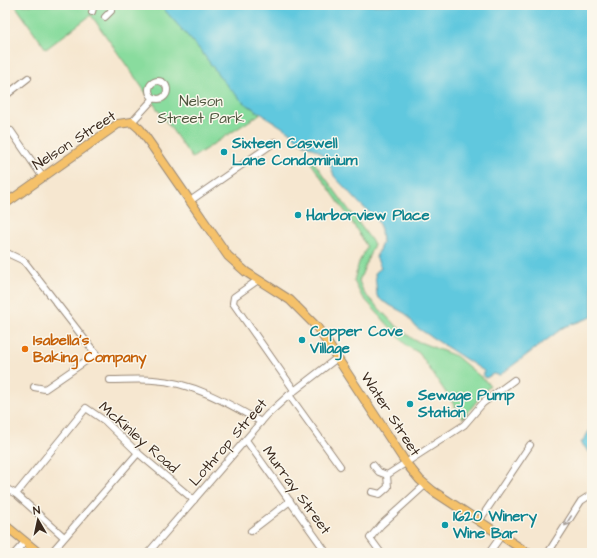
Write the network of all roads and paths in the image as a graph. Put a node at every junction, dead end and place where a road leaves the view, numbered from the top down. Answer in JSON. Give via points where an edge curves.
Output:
{"nodes":[{"id":1,"x":94,"y":5,"type":"edge"},
{"id":2,"x":112,"y":5,"type":"edge"},
{"id":3,"x":92,"y":12,"type":"dead end"},
{"id":4,"x":105,"y":18,"type":"dead end"},
{"id":5,"x":28,"y":78,"type":"dead end"},
{"id":6,"x":5,"y":96,"type":"edge"},
{"id":7,"x":154,"y":98,"type":"dead end"},
{"id":8,"x":132,"y":122,"type":"junction"},
{"id":9,"x":11,"y":131,"type":"dead end"},
{"id":10,"x":275,"y":142,"type":"dead end"},
{"id":11,"x":42,"y":176,"type":"junction"},
{"id":12,"x":5,"y":191,"type":"edge"},
{"id":13,"x":190,"y":201,"type":"junction"},
{"id":14,"x":8,"y":202,"type":"edge"},
{"id":15,"x":5,"y":252,"type":"edge"},
{"id":16,"x":258,"y":280,"type":"junction"},
{"id":17,"x":337,"y":358,"type":"junction"},
{"id":18,"x":110,"y":380,"type":"dead end"},
{"id":19,"x":514,"y":380,"type":"dead end"},
{"id":20,"x":34,"y":387,"type":"dead end"},
{"id":21,"x":291,"y":392,"type":"junction"},
{"id":22,"x":261,"y":422,"type":"junction"},
{"id":23,"x":246,"y":440,"type":"junction"},
{"id":24,"x":530,"y":445,"type":"dead end"},
{"id":25,"x":138,"y":453,"type":"junction"},
{"id":26,"x":406,"y":463,"type":"junction"},
{"id":27,"x":373,"y":464,"type":"dead end"},
{"id":28,"x":340,"y":466,"type":"dead end"},
{"id":29,"x":387,"y":475,"type":"junction"},
{"id":30,"x":425,"y":485,"type":"junction"},
{"id":31,"x":5,"y":488,"type":"edge"},
{"id":32,"x":372,"y":492,"type":"dead end"},
{"id":33,"x":16,"y":494,"type":"junction"},
{"id":34,"x":592,"y":494,"type":"edge"},
{"id":35,"x":194,"y":500,"type":"junction"},
{"id":36,"x":290,"y":501,"type":"junction"},
{"id":37,"x":479,"y":521,"type":"junction"},
{"id":38,"x":5,"y":525,"type":"edge"},
{"id":39,"x":252,"y":531,"type":"dead end"},
{"id":40,"x":501,"y":536,"type":"junction"},
{"id":41,"x":64,"y":537,"type":"junction"},
{"id":42,"x":25,"y":542,"type":"junction"},
{"id":43,"x":15,"y":553,"type":"edge"},
{"id":44,"x":39,"y":553,"type":"edge"},
{"id":45,"x":51,"y":553,"type":"edge"},
{"id":46,"x":148,"y":553,"type":"edge"},
{"id":47,"x":318,"y":553,"type":"edge"},
{"id":48,"x":381,"y":553,"type":"edge"},
{"id":49,"x":489,"y":553,"type":"edge"},
{"id":50,"x":528,"y":553,"type":"edge"},
{"id":51,"x":548,"y":553,"type":"edge"}],
"edges":[{"from":1,"to":3,"type":"street"},
{"from":2,"to":4,"type":"street"},
{"from":5,"to":6,"type":"street"},
{"from":7,"to":8,"type":"street","name":"Nelson Street"},
{"from":8,"to":11,"type":"main road","name":"Nelson Street","via":[[118,124]]},
{"from":8,"to":13,"type":"main road","name":"Water Street","via":[[140,129]]},
{"from":9,"to":11,"type":"street"},
{"from":10,"to":13,"type":"street"},
{"from":11,"to":14,"type":"main road","name":"Nelson Street"},
{"from":12,"to":14,"type":"street"},
{"from":13,"to":16,"type":"main road","name":"Water Street","via":[[228,256]]},
{"from":15,"to":20,"type":"street","via":[[24,262],[96,354],[46,389]]},
{"from":16,"to":17,"type":"main road","name":"Water Street","via":[[277,290],[302,310],[317,327]]},
{"from":16,"to":21,"type":"street","via":[[234,297],[233,303]]},
{"from":17,"to":21,"type":"street","name":"Lothrop Street"},
{"from":17,"to":26,"type":"main road","name":"Water Street"},
{"from":18,"to":22,"type":"street","via":[[154,380],[190,387]]},
{"from":19,"to":26,"type":"street","via":[[484,403],[464,425]]},
{"from":21,"to":22,"type":"street","name":"Lothrop Street"},
{"from":21,"to":28,"type":"street"},
{"from":22,"to":23,"type":"street","name":"Lothrop Street"},
{"from":23,"to":35,"type":"street","name":"Lothrop Street"},
{"from":23,"to":36,"type":"street","name":"Murray Street"},
{"from":24,"to":37,"type":"street"},
{"from":25,"to":33,"type":"street","name":"McKinley Road","via":[[86,408]]},
{"from":25,"to":35,"type":"street","name":"McKinley Road"},
{"from":25,"to":41,"type":"street"},
{"from":26,"to":29,"type":"street"},
{"from":26,"to":30,"type":"main road","name":"Water Street"},
{"from":27,"to":29,"type":"street","via":[[379,472]]},
{"from":29,"to":32,"type":"street","via":[[388,487],[380,494]]},
{"from":30,"to":37,"type":"main road","name":"Water Street"},
{"from":30,"to":48,"type":"street","via":[[370,538]]},
{"from":31,"to":33,"type":"street"},
{"from":33,"to":41,"type":"street"},
{"from":34,"to":51,"type":"street","one_way":true,"via":[[581,501]]},
{"from":35,"to":46,"type":"street","name":"Lothrop Street"},
{"from":36,"to":39,"type":"street"},
{"from":36,"to":47,"type":"street","name":"Murray Street","via":[[324,549]]},
{"from":37,"to":40,"type":"main road","name":"Water Street"},
{"from":38,"to":42,"type":"main road"},
{"from":40,"to":49,"type":"street"},
{"from":40,"to":50,"type":"main road","name":"Water Street"},
{"from":41,"to":45,"type":"street"},
{"from":42,"to":43,"type":"street"},
{"from":42,"to":44,"type":"main road"}]}
